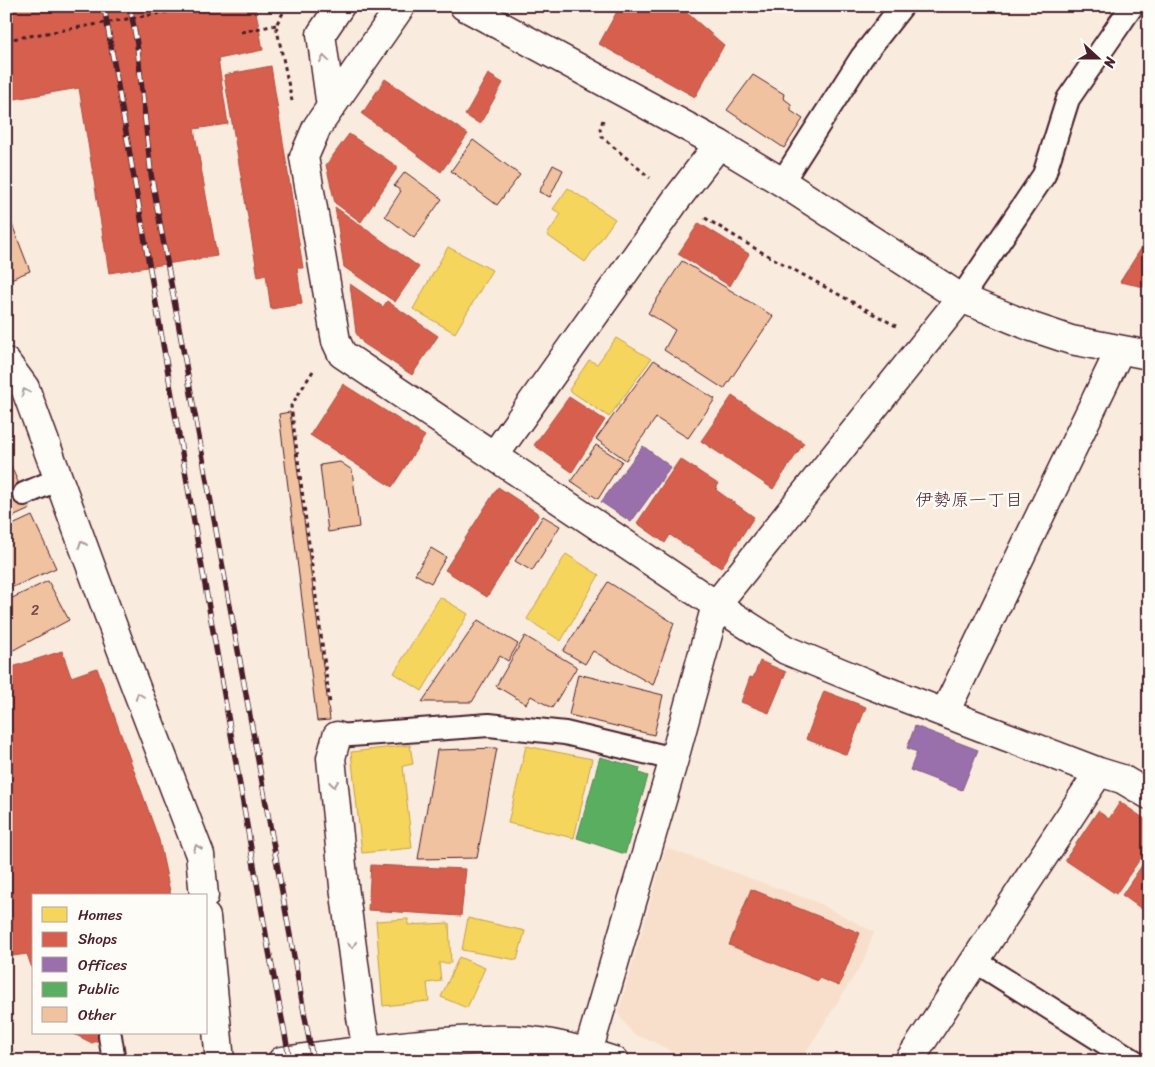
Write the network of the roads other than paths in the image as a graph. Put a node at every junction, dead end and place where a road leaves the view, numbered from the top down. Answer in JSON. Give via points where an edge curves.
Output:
{"nodes":[{"id":1,"x":340,"y":6,"type":"edge"},
{"id":2,"x":401,"y":6,"type":"edge"},
{"id":3,"x":464,"y":6,"type":"edge"},
{"id":4,"x":902,"y":6,"type":"edge"},
{"id":5,"x":1132,"y":6,"type":"edge"},
{"id":6,"x":331,"y":107,"type":"junction"},
{"id":7,"x":719,"y":144,"type":"junction"},
{"id":8,"x":782,"y":182,"type":"junction"},
{"id":9,"x":961,"y":298,"type":"junction"},
{"id":10,"x":1120,"y":350,"type":"junction"},
{"id":11,"x":1149,"y":355,"type":"edge"},
{"id":12,"x":6,"y":362,"type":"edge"},
{"id":13,"x":494,"y":456,"type":"junction"},
{"id":14,"x":59,"y":479,"type":"junction"},
{"id":15,"x":24,"y":494,"type":"dead end"},
{"id":16,"x":716,"y":605,"type":"junction"},
{"id":17,"x":945,"y":712,"type":"junction"},
{"id":18,"x":337,"y":736,"type":"joint"},
{"id":19,"x":674,"y":759,"type":"junction"},
{"id":20,"x":1099,"y":772,"type":"junction"},
{"id":21,"x":1149,"y":794,"type":"edge"},
{"id":22,"x":204,"y":894,"type":"edge"},
{"id":23,"x":208,"y":938,"type":"edge"},
{"id":24,"x":975,"y":961,"type":"junction"},
{"id":25,"x":110,"y":1036,"type":"dead end"},
{"id":26,"x":367,"y":1050,"type":"junction"},
{"id":27,"x":586,"y":1057,"type":"edge"},
{"id":28,"x":114,"y":1061,"type":"edge"},
{"id":29,"x":220,"y":1061,"type":"edge"},
{"id":30,"x":282,"y":1061,"type":"edge"},
{"id":31,"x":614,"y":1061,"type":"edge"},
{"id":32,"x":909,"y":1061,"type":"edge"},
{"id":33,"x":1134,"y":1061,"type":"edge"}],
"edges":[{"from":6,"to":1,"type":"street","one_way":true,"via":[[321,34]]},
{"from":2,"to":6,"type":"street"},
{"from":3,"to":7,"type":"street"},
{"from":4,"to":8,"type":"lane","via":[[862,57]]},
{"from":5,"to":9,"type":"lane","via":[[1068,99],[1044,175]]},
{"from":6,"to":13,"type":"street","via":[[317,127],[304,157],[335,334],[342,354]]},
{"from":7,"to":8,"type":"street"},
{"from":7,"to":13,"type":"street"},
{"from":8,"to":9,"type":"street"},
{"from":9,"to":10,"type":"street","via":[[1071,340]]},
{"from":9,"to":16,"type":"street"},
{"from":10,"to":11,"type":"street"},
{"from":10,"to":17,"type":"street"},
{"from":14,"to":12,"type":"street","one_way":true,"via":[[25,388]]},
{"from":13,"to":16,"type":"street"},
{"from":14,"to":15,"type":"lane"},
{"from":22,"to":14,"type":"street","one_way":true,"via":[[200,855]]},
{"from":16,"to":17,"type":"street","via":[[786,650]]},
{"from":16,"to":19,"type":"street"},
{"from":17,"to":20,"type":"street"},
{"from":18,"to":19,"type":"lane","via":[[489,725],[565,732]]},
{"from":18,"to":26,"type":"street","one_way":true,"via":[[332,758],[335,797]]},
{"from":19,"to":27,"type":"street"},
{"from":20,"to":21,"type":"street","via":[[1122,779]]},
{"from":20,"to":24,"type":"street"},
{"from":23,"to":29,"type":"street"},
{"from":24,"to":32,"type":"street"},
{"from":24,"to":33,"type":"lane"},
{"from":25,"to":28,"type":"lane"},
{"from":26,"to":27,"type":"street","via":[[518,1040],[552,1045]]},
{"from":26,"to":30,"type":"street"},
{"from":27,"to":31,"type":"street"}]}
